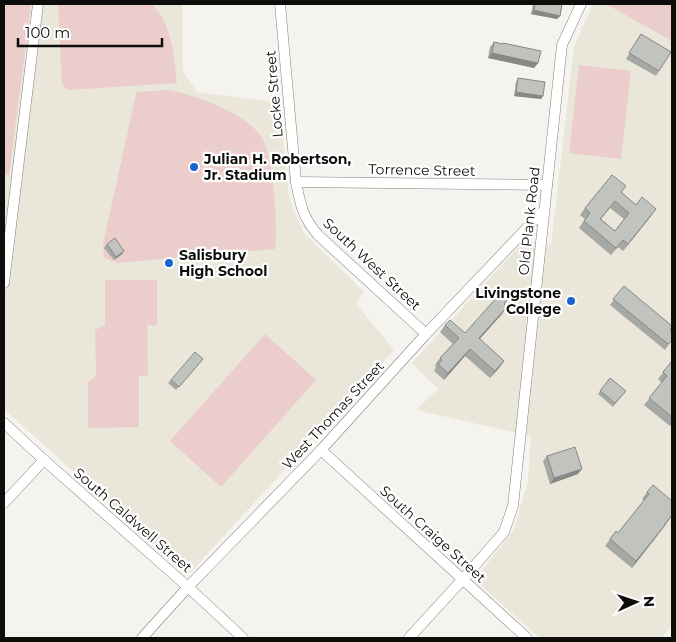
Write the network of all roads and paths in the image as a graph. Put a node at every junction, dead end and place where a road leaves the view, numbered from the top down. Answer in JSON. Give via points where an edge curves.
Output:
{"nodes":[{"id":1,"x":38,"y":4,"type":"edge"},
{"id":2,"x":280,"y":4,"type":"edge"},
{"id":3,"x":580,"y":4,"type":"edge"},
{"id":4,"x":296,"y":182,"type":"junction"},
{"id":5,"x":547,"y":185,"type":"junction"},
{"id":6,"x":544,"y":210,"type":"junction"},
{"id":7,"x":4,"y":283,"type":"edge"},
{"id":8,"x":426,"y":334,"type":"junction"},
{"id":9,"x":4,"y":422,"type":"edge"},
{"id":10,"x":321,"y":450,"type":"junction"},
{"id":11,"x":44,"y":460,"type":"junction"},
{"id":12,"x":4,"y":503,"type":"edge"},
{"id":13,"x":463,"y":579,"type":"junction"},
{"id":14,"x":188,"y":587,"type":"junction"},
{"id":15,"x":142,"y":638,"type":"edge"},
{"id":16,"x":243,"y":638,"type":"edge"},
{"id":17,"x":409,"y":638,"type":"edge"},
{"id":18,"x":527,"y":638,"type":"edge"}],
"edges":[{"from":1,"to":7,"type":"street"},
{"from":2,"to":4,"type":"street","name":"Locke Street"},
{"from":3,"to":5,"type":"street","name":"Old Plank Road","via":[[562,45]]},
{"from":4,"to":5,"type":"street","name":"Torrence Street"},
{"from":4,"to":8,"type":"street","name":"South West Street","via":[[300,206],[310,226]]},
{"from":5,"to":6,"type":"street","name":"Old Plank Road"},
{"from":6,"to":8,"type":"street","name":"West Thomas Street"},
{"from":6,"to":13,"type":"street","name":"Old Plank Road","via":[[513,506],[504,532]]},
{"from":8,"to":10,"type":"street","name":"West Thomas Street"},
{"from":9,"to":11,"type":"street","name":"South Caldwell Street"},
{"from":10,"to":13,"type":"street","name":"South Craige Street"},
{"from":10,"to":14,"type":"street","name":"West Thomas Street"},
{"from":11,"to":12,"type":"street"},
{"from":11,"to":14,"type":"street","name":"South Caldwell Street"},
{"from":13,"to":17,"type":"street","name":"Old Plank Road"},
{"from":13,"to":18,"type":"street","name":"South Craige Street"},
{"from":14,"to":15,"type":"street","name":"West Thomas Street"},
{"from":14,"to":16,"type":"street","name":"South Caldwell Street"}]}
